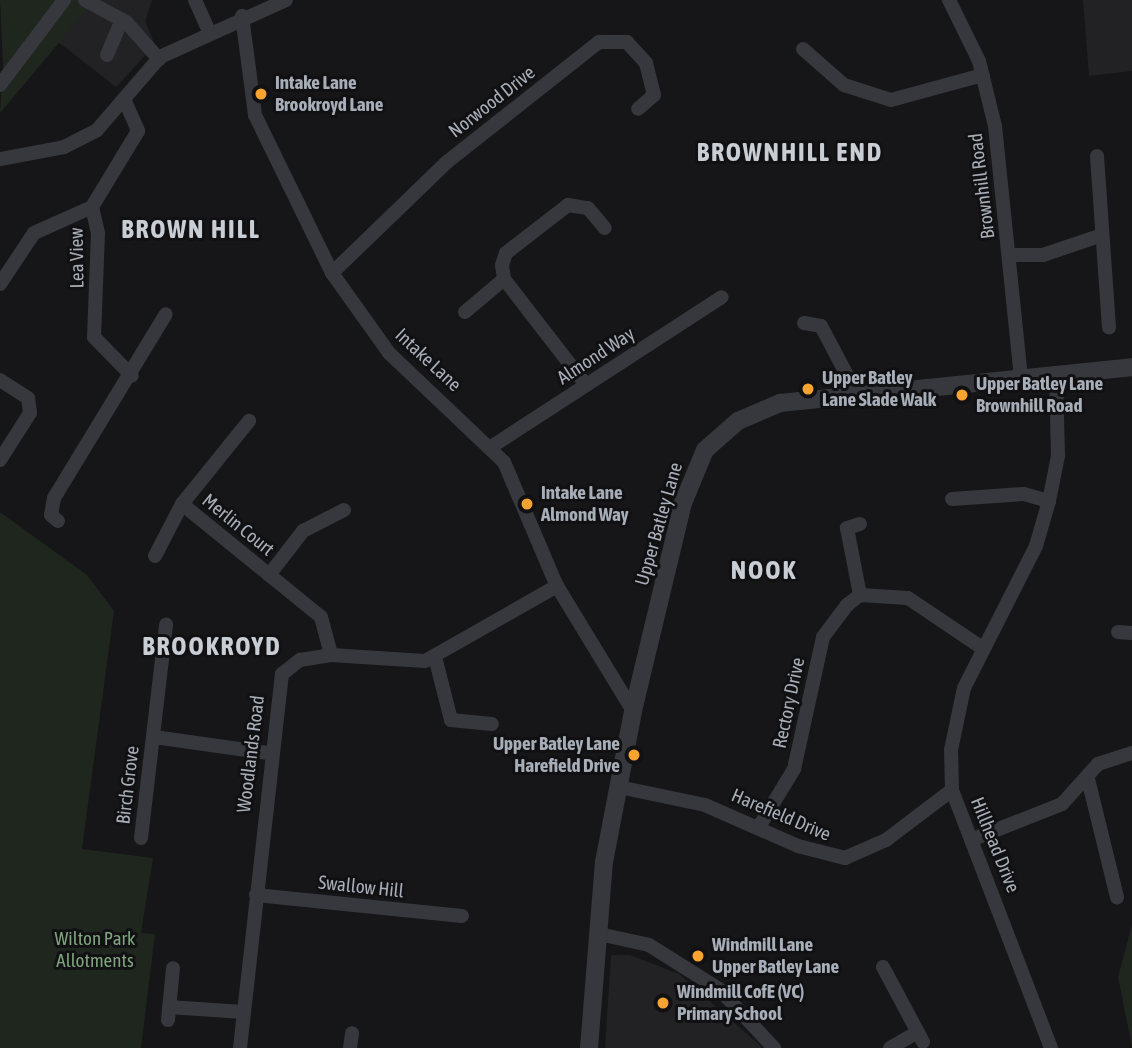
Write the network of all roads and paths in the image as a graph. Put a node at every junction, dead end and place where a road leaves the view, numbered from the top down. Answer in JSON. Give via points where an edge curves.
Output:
{"nodes":[{"id":1,"x":64,"y":0,"type":"edge"},
{"id":2,"x":85,"y":0,"type":"edge"},
{"id":3,"x":195,"y":0,"type":"edge"},
{"id":4,"x":286,"y":0,"type":"edge"},
{"id":5,"x":949,"y":0,"type":"edge"},
{"id":6,"x":242,"y":16,"type":"junction"},
{"id":7,"x":122,"y":20,"type":"junction"},
{"id":8,"x":209,"y":32,"type":"junction"},
{"id":9,"x":803,"y":48,"type":"dead end"},
{"id":10,"x":107,"y":55,"type":"dead end"},
{"id":11,"x":159,"y":59,"type":"junction"},
{"id":12,"x":983,"y":75,"type":"junction"},
{"id":13,"x":0,"y":85,"type":"edge"},
{"id":14,"x":124,"y":99,"type":"junction"},
{"id":15,"x":638,"y":109,"type":"dead end"},
{"id":16,"x":1097,"y":156,"type":"dead end"},
{"id":17,"x":0,"y":159,"type":"edge"},
{"id":18,"x":92,"y":207,"type":"junction"},
{"id":19,"x":605,"y":228,"type":"dead end"},
{"id":20,"x":1102,"y":235,"type":"junction"},
{"id":21,"x":1009,"y":255,"type":"junction"},
{"id":22,"x":332,"y":273,"type":"junction"},
{"id":23,"x":504,"y":279,"type":"junction"},
{"id":24,"x":0,"y":285,"type":"edge"},
{"id":25,"x":722,"y":297,"type":"dead end"},
{"id":26,"x":465,"y":312,"type":"dead end"},
{"id":27,"x":166,"y":314,"type":"dead end"},
{"id":28,"x":804,"y":323,"type":"dead end"},
{"id":29,"x":1109,"y":328,"type":"dead end"},
{"id":30,"x":1132,"y":367,"type":"edge"},
{"id":31,"x":1056,"y":373,"type":"junction"},
{"id":32,"x":132,"y":376,"type":"junction"},
{"id":33,"x":1021,"y":377,"type":"junction"},
{"id":34,"x":0,"y":380,"type":"edge"},
{"id":35,"x":586,"y":386,"type":"junction"},
{"id":36,"x":856,"y":392,"type":"junction"},
{"id":37,"x":248,"y":421,"type":"dead end"},
{"id":38,"x":491,"y":447,"type":"junction"},
{"id":39,"x":0,"y":460,"type":"edge"},
{"id":40,"x":952,"y":499,"type":"dead end"},
{"id":41,"x":1049,"y":501,"type":"junction"},
{"id":42,"x":182,"y":504,"type":"junction"},
{"id":43,"x":344,"y":510,"type":"dead end"},
{"id":44,"x":58,"y":521,"type":"dead end"},
{"id":45,"x":860,"y":524,"type":"dead end"},
{"id":46,"x":155,"y":556,"type":"dead end"},
{"id":47,"x":269,"y":575,"type":"junction"},
{"id":48,"x":557,"y":586,"type":"junction"},
{"id":49,"x":860,"y":595,"type":"junction"},
{"id":50,"x":166,"y":624,"type":"dead end"},
{"id":51,"x":981,"y":647,"type":"junction"},
{"id":52,"x":331,"y":656,"type":"junction"},
{"id":53,"x":435,"y":657,"type":"junction"},
{"id":54,"x":633,"y":711,"type":"junction"},
{"id":55,"x":492,"y":724,"type":"dead end"},
{"id":56,"x":154,"y":737,"type":"junction"},
{"id":57,"x":268,"y":753,"type":"junction"},
{"id":58,"x":1132,"y":753,"type":"edge"},
{"id":59,"x":1088,"y":779,"type":"junction"},
{"id":60,"x":619,"y":788,"type":"junction"},
{"id":61,"x":952,"y":790,"type":"junction"},
{"id":62,"x":760,"y":825,"type":"junction"},
{"id":63,"x":141,"y":838,"type":"dead end"},
{"id":64,"x":971,"y":840,"type":"junction"},
{"id":65,"x":256,"y":895,"type":"junction"},
{"id":66,"x":1117,"y":897,"type":"dead end"},
{"id":67,"x":462,"y":916,"type":"dead end"},
{"id":68,"x":599,"y":934,"type":"junction"},
{"id":69,"x":883,"y":967,"type":"dead end"},
{"id":70,"x":173,"y":968,"type":"dead end"},
{"id":71,"x":243,"y":1013,"type":"junction"},
{"id":72,"x":352,"y":1033,"type":"dead end"},
{"id":73,"x":240,"y":1048,"type":"edge"},
{"id":74,"x":350,"y":1048,"type":"edge"},
{"id":75,"x":589,"y":1048,"type":"edge"},
{"id":76,"x":774,"y":1048,"type":"edge"},
{"id":77,"x":890,"y":1048,"type":"edge"},
{"id":78,"x":1051,"y":1048,"type":"edge"}],
"edges":[{"from":1,"to":13,"type":"street"},
{"from":2,"to":7,"type":"street"},
{"from":3,"to":8,"type":"street"},
{"from":4,"to":6,"type":"street"},
{"from":5,"to":12,"type":"street","name":"Brownhill Road"},
{"from":6,"to":8,"type":"street"},
{"from":6,"to":22,"type":"street","name":"Intake Lane","via":[[255,115]]},
{"from":7,"to":10,"type":"street"},
{"from":7,"to":11,"type":"street"},
{"from":8,"to":11,"type":"street"},
{"from":9,"to":12,"type":"street","via":[[844,85],[891,100]]},
{"from":11,"to":14,"type":"street"},
{"from":12,"to":21,"type":"street","name":"Brownhill Road","via":[[995,126]]},
{"from":14,"to":17,"type":"street","via":[[97,130],[64,147]]},
{"from":14,"to":18,"type":"street","name":"Lea View","via":[[138,131]]},
{"from":15,"to":22,"type":"street","name":"Norwood Drive","via":[[654,95],[646,63],[627,42],[599,42],[446,162]]},
{"from":16,"to":20,"type":"street"},
{"from":18,"to":24,"type":"street","via":[[34,233]]},
{"from":18,"to":32,"type":"street","name":"Lea View","via":[[98,233],[94,337]]},
{"from":19,"to":23,"type":"street","via":[[588,208],[568,205],[506,253]]},
{"from":20,"to":21,"type":"street","via":[[1043,255]]},
{"from":20,"to":29,"type":"street"},
{"from":21,"to":33,"type":"street","name":"Brownhill Road"},
{"from":22,"to":38,"type":"street","name":"Intake Lane","via":[[389,353]]},
{"from":23,"to":26,"type":"street"},
{"from":23,"to":35,"type":"street"},
{"from":25,"to":35,"type":"street","name":"Almond Way"},
{"from":27,"to":32,"type":"street"},
{"from":28,"to":36,"type":"street","via":[[821,326]]},
{"from":30,"to":31,"type":"street","name":"Upper Batley Lane"},
{"from":31,"to":33,"type":"street","name":"Upper Batley Lane"},
{"from":31,"to":41,"type":"street","name":"Hillhead Drive","via":[[1058,456]]},
{"from":32,"to":44,"type":"street","via":[[54,498],[51,515]]},
{"from":33,"to":36,"type":"street","name":"Upper Batley Lane"},
{"from":34,"to":39,"type":"street","via":[[28,398],[30,413]]},
{"from":35,"to":38,"type":"street","name":"Almond Way"},
{"from":36,"to":54,"type":"street","name":"Upper Batley Lane","via":[[780,403],[738,421],[705,450],[682,503]]},
{"from":37,"to":42,"type":"street","name":"Merlin Court"},
{"from":38,"to":48,"type":"street","name":"Intake Lane","via":[[527,504]]},
{"from":40,"to":41,"type":"street","via":[[1024,494]]},
{"from":41,"to":51,"type":"street","name":"Hillhead Drive","via":[[1037,546]]},
{"from":42,"to":46,"type":"street","name":"Merlin Court"},
{"from":42,"to":47,"type":"street","name":"Merlin Court"},
{"from":43,"to":47,"type":"street","name":"Merlin Court","via":[[303,531]]},
{"from":45,"to":49,"type":"street","via":[[847,528]]},
{"from":47,"to":52,"type":"street","name":"Merlin Court","via":[[321,617]]},
{"from":48,"to":53,"type":"street","name":"Woodlands Road"},
{"from":48,"to":54,"type":"street","name":"Intake Lane"},
{"from":49,"to":51,"type":"street","via":[[908,598]]},
{"from":49,"to":62,"type":"street","name":"Rectory Drive","via":[[823,637],[794,769]]},
{"from":50,"to":56,"type":"street","name":"Birch Grove"},
{"from":51,"to":61,"type":"street","name":"Hillhead Drive","via":[[951,750]]},
{"from":52,"to":53,"type":"street","name":"Woodlands Road","via":[[379,662]]},
{"from":52,"to":57,"type":"street","name":"Woodlands Road","via":[[300,660],[282,674]]},
{"from":53,"to":55,"type":"street","via":[[451,720]]},
{"from":54,"to":60,"type":"street","name":"Upper Batley Lane"},
{"from":56,"to":57,"type":"street","name":"Birch Grove"},
{"from":56,"to":63,"type":"street","name":"Birch Grove"},
{"from":57,"to":65,"type":"street","name":"Woodlands Road"},
{"from":58,"to":59,"type":"street","via":[[1113,755]]},
{"from":59,"to":64,"type":"street","via":[[1062,804]]},
{"from":59,"to":66,"type":"street"},
{"from":60,"to":62,"type":"street","name":"Harefield Drive","via":[[705,805]]},
{"from":60,"to":68,"type":"street","name":"Upper Batley Lane"},
{"from":61,"to":62,"type":"street","name":"Harefield Drive","via":[[886,840],[845,858],[799,846]]},
{"from":61,"to":64,"type":"street","name":"Hillhead Drive"},
{"from":64,"to":78,"type":"street","name":"Hillhead Drive"},
{"from":65,"to":67,"type":"street","name":"Swallow Hill"},
{"from":65,"to":71,"type":"street","name":"Woodlands Road"},
{"from":68,"to":75,"type":"street","name":"Upper Batley Lane"},
{"from":68,"to":76,"type":"street","via":[[649,945],[719,989]]},
{"from":69,"to":77,"type":"street","via":[[921,1037]]},
{"from":70,"to":71,"type":"street","via":[[169,1013]]},
{"from":71,"to":73,"type":"street","name":"Woodlands Road"},
{"from":72,"to":74,"type":"street"}]}
